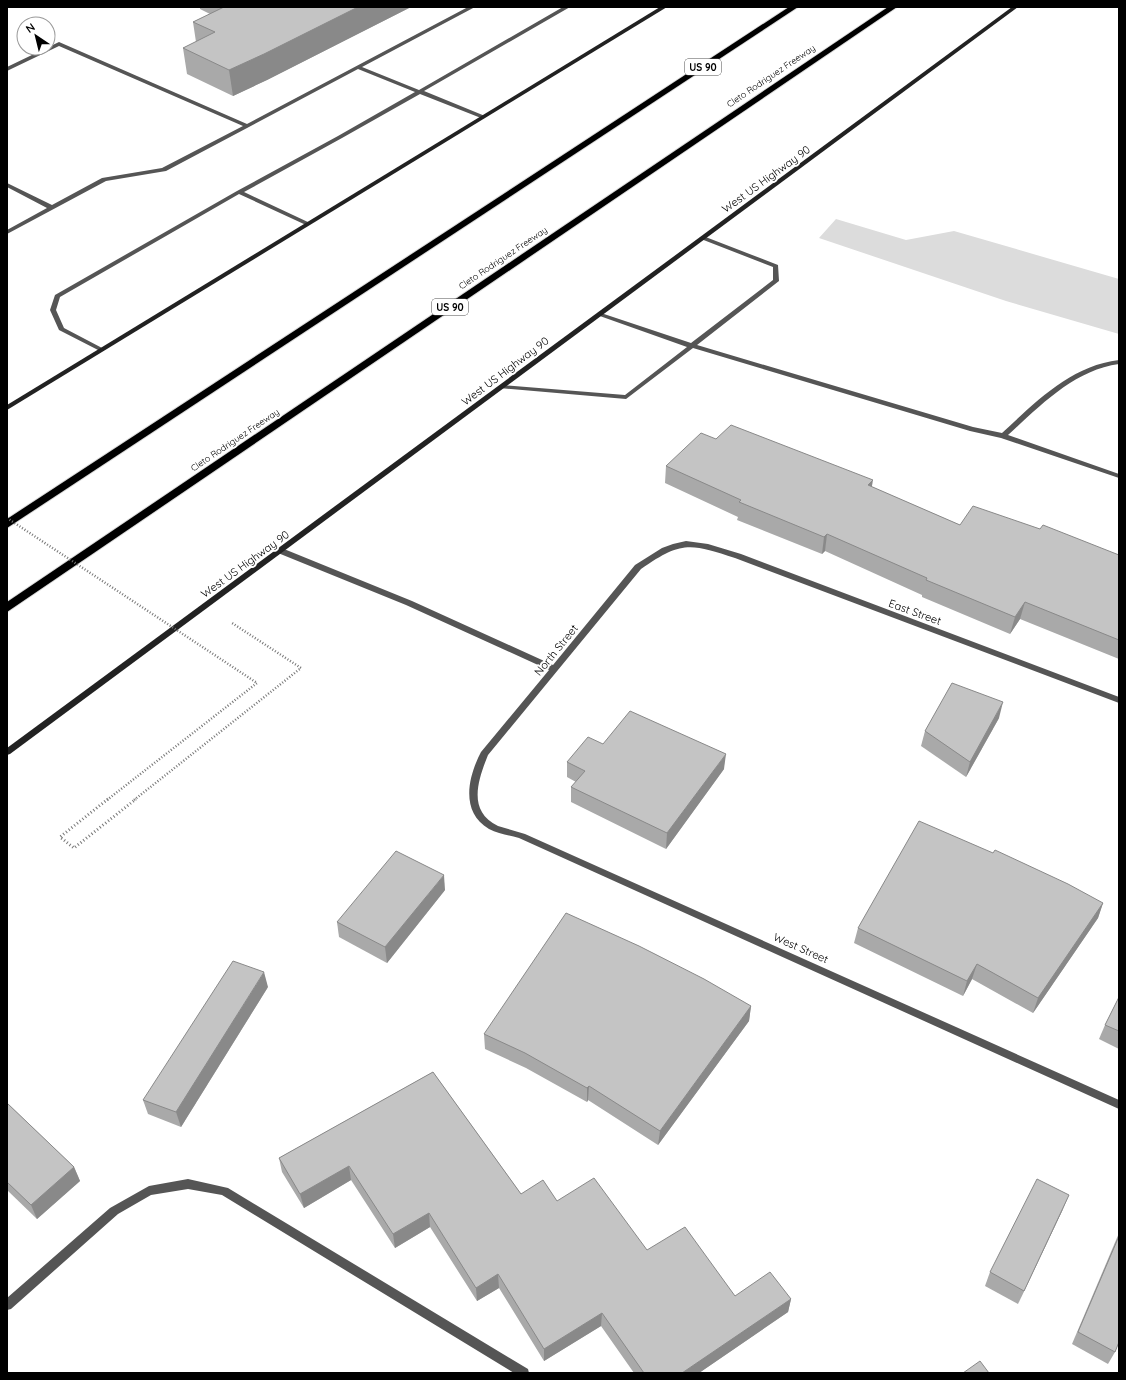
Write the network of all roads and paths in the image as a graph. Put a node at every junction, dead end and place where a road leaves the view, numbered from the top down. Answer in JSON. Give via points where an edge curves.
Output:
{"nodes":[{"id":1,"x":472,"y":7,"type":"edge"},
{"id":2,"x":567,"y":7,"type":"edge"},
{"id":3,"x":664,"y":7,"type":"edge"},
{"id":4,"x":794,"y":7,"type":"edge"},
{"id":5,"x":893,"y":7,"type":"edge"},
{"id":6,"x":1015,"y":7,"type":"edge"},
{"id":7,"x":360,"y":68,"type":"junction"},
{"id":8,"x":7,"y":69,"type":"edge"},
{"id":9,"x":418,"y":91,"type":"junction"},
{"id":10,"x":483,"y":117,"type":"junction"},
{"id":11,"x":247,"y":126,"type":"junction"},
{"id":12,"x":7,"y":185,"type":"edge"},
{"id":13,"x":239,"y":192,"type":"junction"},
{"id":14,"x":51,"y":207,"type":"junction"},
{"id":15,"x":308,"y":224,"type":"junction"},
{"id":16,"x":7,"y":232,"type":"edge"},
{"id":17,"x":703,"y":238,"type":"junction"},
{"id":18,"x":599,"y":314,"type":"junction"},
{"id":19,"x":692,"y":346,"type":"junction"},
{"id":20,"x":102,"y":350,"type":"junction"},
{"id":21,"x":1119,"y":362,"type":"edge"},
{"id":22,"x":501,"y":387,"type":"junction"},
{"id":23,"x":7,"y":408,"type":"edge"},
{"id":24,"x":1003,"y":436,"type":"junction"},
{"id":25,"x":1119,"y":476,"type":"edge"},
{"id":26,"x":7,"y":518,"type":"edge"},
{"id":27,"x":7,"y":524,"type":"edge"},
{"id":28,"x":703,"y":544,"type":"joint"},
{"id":29,"x":281,"y":550,"type":"junction"},
{"id":30,"x":7,"y":608,"type":"edge"},
{"id":31,"x":232,"y":623,"type":"dead end"},
{"id":32,"x":555,"y":669,"type":"junction"},
{"id":33,"x":1119,"y":700,"type":"edge"},
{"id":34,"x":7,"y":752,"type":"edge"},
{"id":35,"x":475,"y":812,"type":"joint"},
{"id":36,"x":1119,"y":1105,"type":"edge"},
{"id":37,"x":7,"y":1305,"type":"edge"},
{"id":38,"x":524,"y":1373,"type":"edge"}],
"edges":[{"from":1,"to":7,"type":"lane"},
{"from":2,"to":9,"type":"lane"},
{"from":3,"to":10,"type":"main road"},
{"from":4,"to":27,"type":"highway","number":"US 90"},
{"from":5,"to":30,"type":"highway","name":"Cleto Rodriguez Freeway","number":"US 90"},
{"from":6,"to":17,"type":"main road","name":"West US Highway 90"},
{"from":7,"to":9,"type":"lane"},
{"from":7,"to":11,"type":"lane"},
{"from":8,"to":11,"type":"lane","via":[[59,44]]},
{"from":9,"to":10,"type":"lane"},
{"from":9,"to":13,"type":"lane"},
{"from":10,"to":15,"type":"main road"},
{"from":11,"to":14,"type":"lane","via":[[164,170],[104,179]]},
{"from":12,"to":14,"type":"lane"},
{"from":13,"to":15,"type":"lane"},
{"from":13,"to":20,"type":"lane","via":[[57,296],[53,310],[61,329]]},
{"from":14,"to":16,"type":"lane"},
{"from":15,"to":20,"type":"main road"},
{"from":17,"to":18,"type":"main road","name":"West US Highway 90"},
{"from":17,"to":19,"type":"lane","via":[[776,266],[776,281]]},
{"from":18,"to":19,"type":"lane"},
{"from":18,"to":22,"type":"main road","name":"West US Highway 90"},
{"from":19,"to":22,"type":"lane","via":[[626,397]]},
{"from":19,"to":24,"type":"lane"},
{"from":20,"to":23,"type":"main road"},
{"from":21,"to":24,"type":"lane","via":[[1091,369],[1058,387]]},
{"from":22,"to":29,"type":"main road","name":"West US Highway 90"},
{"from":24,"to":25,"type":"lane"},
{"from":26,"to":31,"type":"path","bridge":true,"via":[[257,683],[60,837],[74,848],[301,668]]},
{"from":28,"to":32,"type":"lane","name":"North Street","via":[[677,544],[659,551],[638,567]]},
{"from":28,"to":33,"type":"lane","name":"East Street"},
{"from":29,"to":32,"type":"lane","via":[[409,603]]},
{"from":29,"to":34,"type":"main road","name":"West US Highway 90"},
{"from":32,"to":35,"type":"lane","name":"North Street","via":[[484,754],[474,780]]},
{"from":35,"to":36,"type":"lane","name":"West Street","via":[[490,826],[522,836]]},
{"from":37,"to":38,"type":"lane","via":[[114,1211],[149,1191],[188,1184],[224,1191]]}]}
